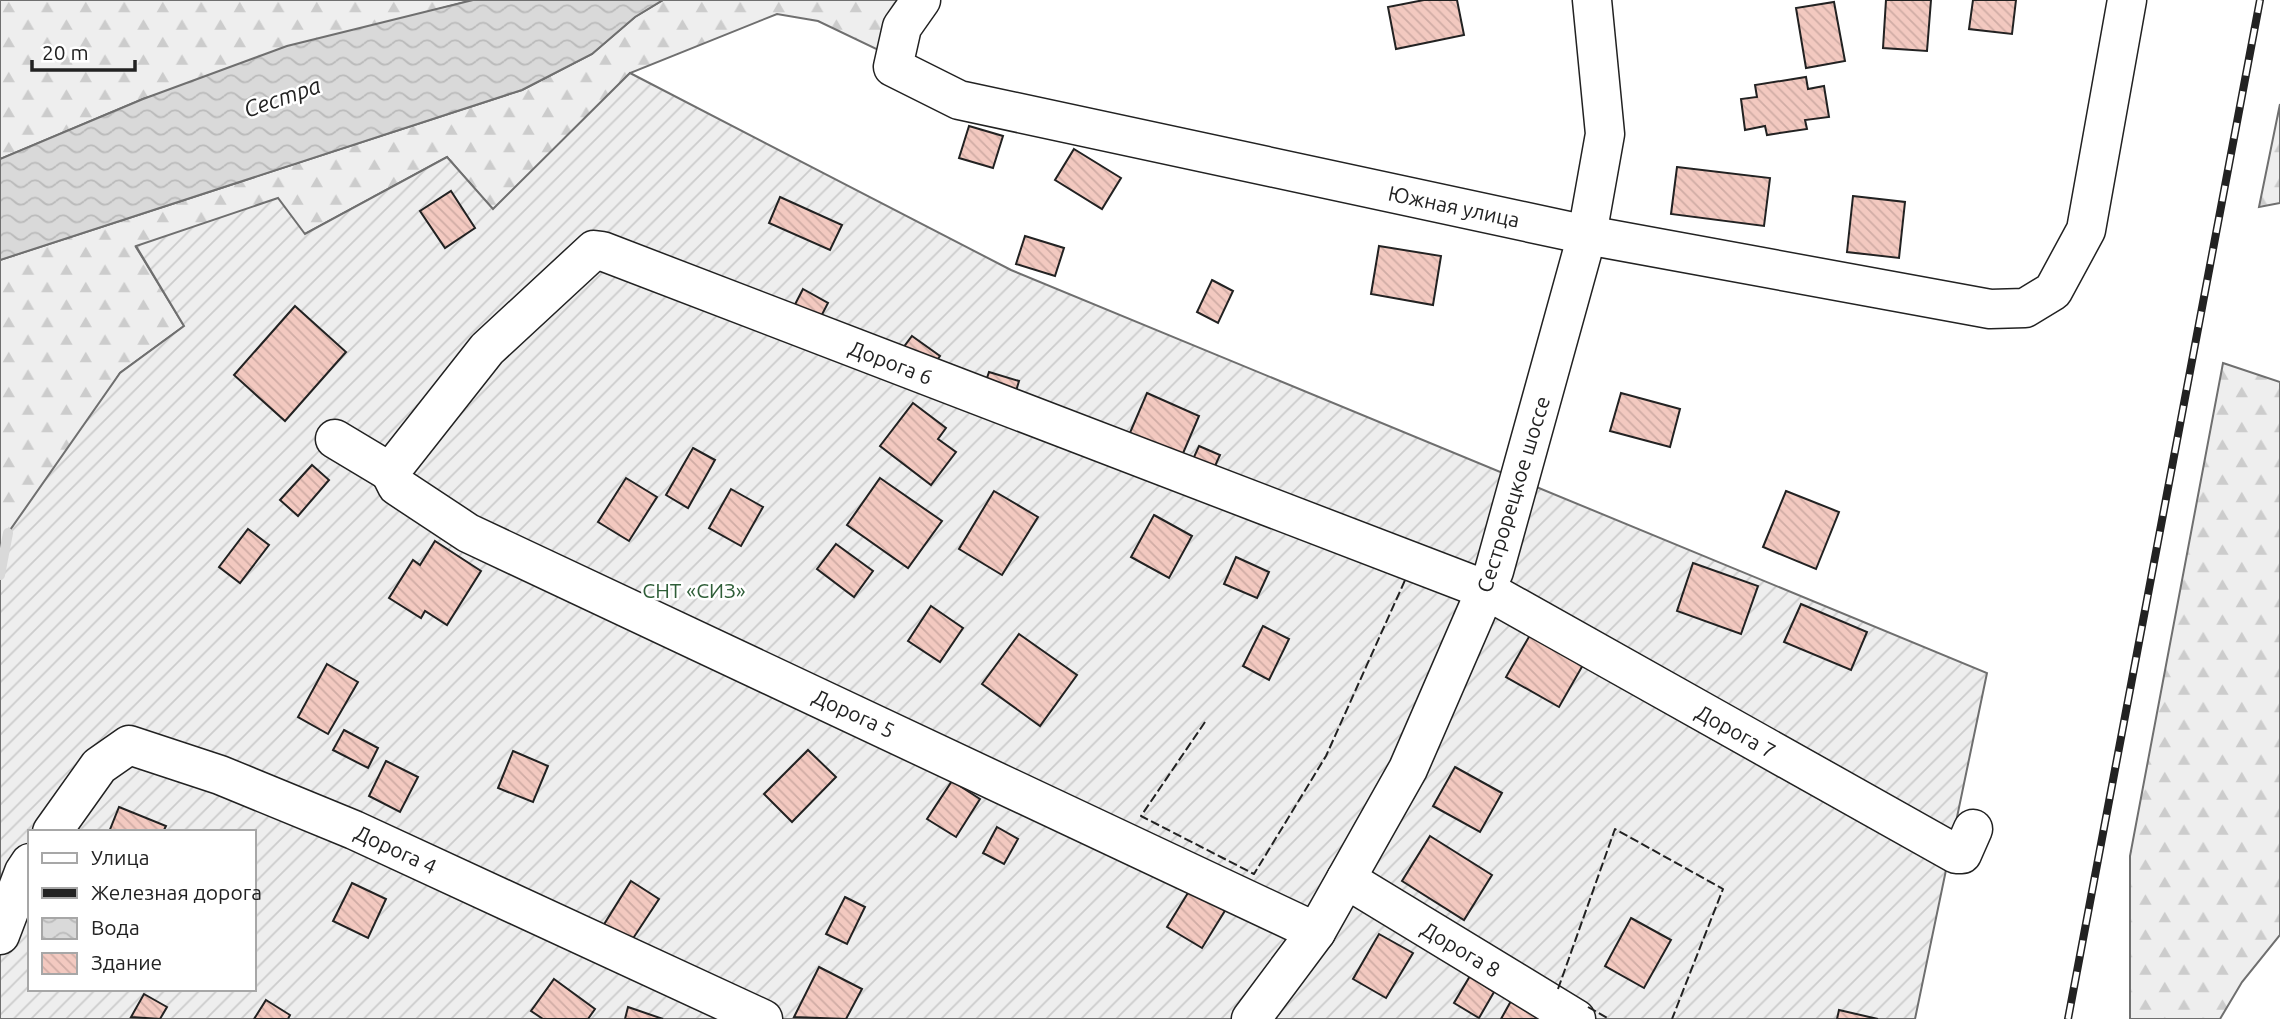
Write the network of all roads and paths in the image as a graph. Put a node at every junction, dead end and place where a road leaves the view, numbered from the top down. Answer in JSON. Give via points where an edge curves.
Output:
{"nodes":[{"id":1,"x":921,"y":0,"type":"edge"},
{"id":2,"x":1592,"y":0,"type":"edge"},
{"id":3,"x":2127,"y":0,"type":"edge"},
{"id":4,"x":1587,"y":235,"type":"junction"},
{"id":5,"x":335,"y":439,"type":"dead end"},
{"id":6,"x":393,"y":479,"type":"junction"},
{"id":7,"x":1486,"y":590,"type":"junction"},
{"id":8,"x":1973,"y":829,"type":"dead end"},
{"id":9,"x":53,"y":830,"type":"edge"},
{"id":10,"x":28,"y":866,"type":"edge"},
{"id":11,"x":1346,"y":879,"type":"junction"},
{"id":12,"x":1316,"y":932,"type":"junction"},
{"id":13,"x":0,"y":935,"type":"edge"},
{"id":14,"x":763,"y":1019,"type":"edge"},
{"id":15,"x":1251,"y":1019,"type":"edge"},
{"id":16,"x":1576,"y":1019,"type":"edge"}],
"edges":[{"from":1,"to":4,"type":"street","name":"Южная улица","via":[[902,27],[893,67],[959,100]]},
{"from":2,"to":4,"type":"street","name":"Сестрорецкое шоссе","via":[[1605,134]]},
{"from":3,"to":4,"type":"street","name":"Южная улица","via":[[2086,230],[2053,291],[2025,308],[1952,304]]},
{"from":4,"to":7,"type":"street","name":"Сестрорецкое шоссе"},
{"from":5,"to":6,"type":"street","name":"Дорога 5"},
{"from":6,"to":7,"type":"street","name":"Дорога 6","via":[[487,349],[594,250]]},
{"from":6,"to":12,"type":"street","name":"Дорога 5","via":[[468,533]]},
{"from":7,"to":8,"type":"street","name":"Дорога 7","via":[[1956,854],[1962,854]]},
{"from":7,"to":11,"type":"street","name":"Сестрорецкое шоссе","via":[[1408,769]]},
{"from":9,"to":14,"type":"street","name":"Дорога 4","via":[[99,766],[129,745],[220,775],[354,830]]},
{"from":10,"to":13,"type":"street"},
{"from":11,"to":12,"type":"street","name":"Сестрорецкое шоссе"},
{"from":11,"to":16,"type":"street","name":"Дорога 8"},
{"from":12,"to":15,"type":"street","name":"Сестрорецкое шоссе"}]}
